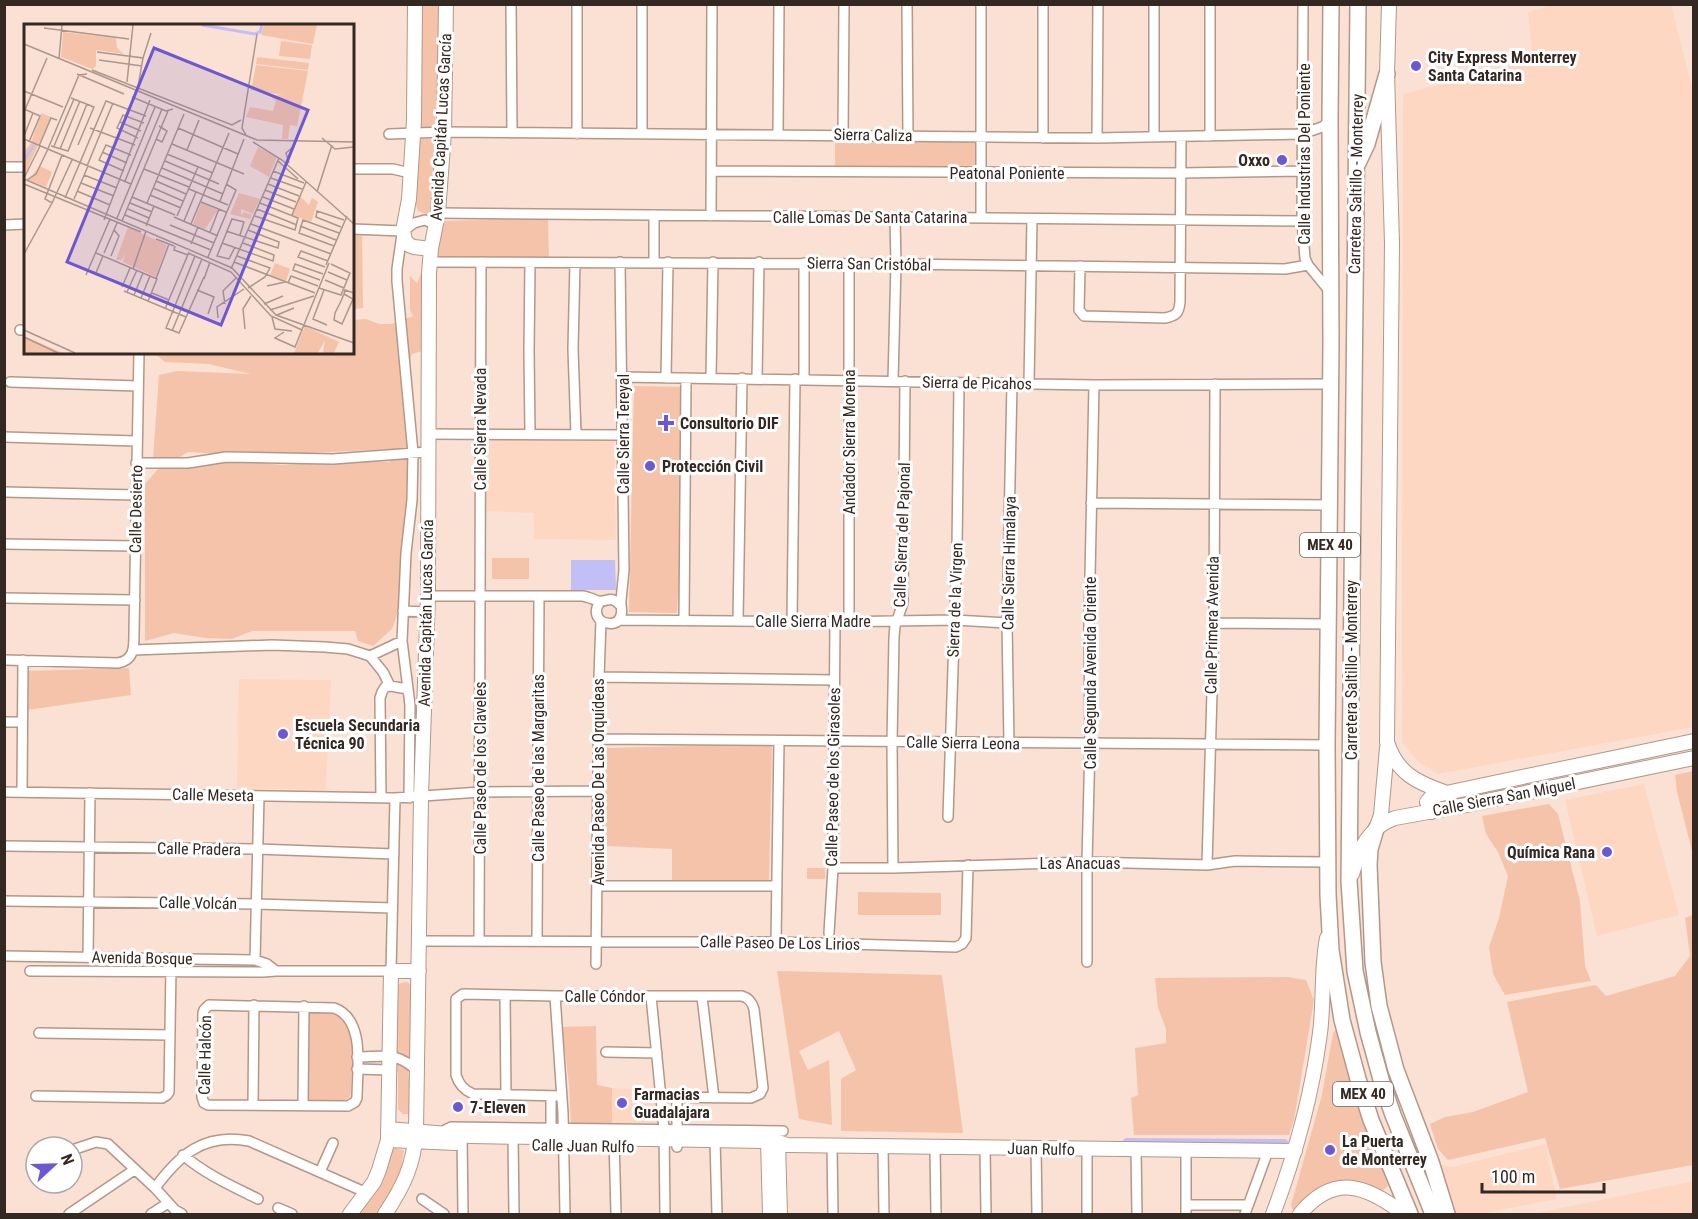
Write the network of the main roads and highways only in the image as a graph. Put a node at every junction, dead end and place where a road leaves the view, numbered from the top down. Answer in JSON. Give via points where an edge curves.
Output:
{"nodes":[{"id":1,"x":1331,"y":4,"type":"edge"},
{"id":2,"x":1337,"y":4,"type":"edge"},
{"id":3,"x":1358,"y":4,"type":"edge"},
{"id":4,"x":1332,"y":25,"type":"junction"},
{"id":5,"x":1388,"y":74,"type":"road end"},
{"id":6,"x":1356,"y":169,"type":"junction"},
{"id":7,"x":1376,"y":829,"type":"road end"},
{"id":8,"x":1355,"y":971,"type":"junction"},
{"id":9,"x":1396,"y":1070,"type":"junction"},
{"id":10,"x":1410,"y":1215,"type":"edge"},
{"id":11,"x":1433,"y":1215,"type":"edge"},
{"id":12,"x":1447,"y":1215,"type":"edge"}],
"edges":[{"from":1,"to":4,"type":"main road","name":"Carretera Saltillo - Monterrey","number":"MEX 40"},
{"from":2,"to":4,"type":"main road"},
{"from":3,"to":6,"type":"main road","name":"Carretera Saltillo - Monterrey","number":"MEX 40"},
{"from":4,"to":10,"type":"main road","name":"Carretera Saltillo - Monterrey","number":"MEX 40","via":[[1327,745],[1330,927],[1333,969],[1348,1044],[1371,1120]]},
{"from":5,"to":6,"type":"main road"},
{"from":6,"to":8,"type":"main road","name":"Carretera Saltillo - Monterrey","number":"MEX 40","via":[[1349,881]]},
{"from":7,"to":9,"type":"main road","via":[[1369,857],[1375,982]]},
{"from":8,"to":9,"type":"main road"},
{"from":8,"to":11,"type":"main road","name":"Carretera Saltillo - Monterrey","number":"MEX 40","via":[[1382,1083]]},
{"from":9,"to":12,"type":"main road"}]}
